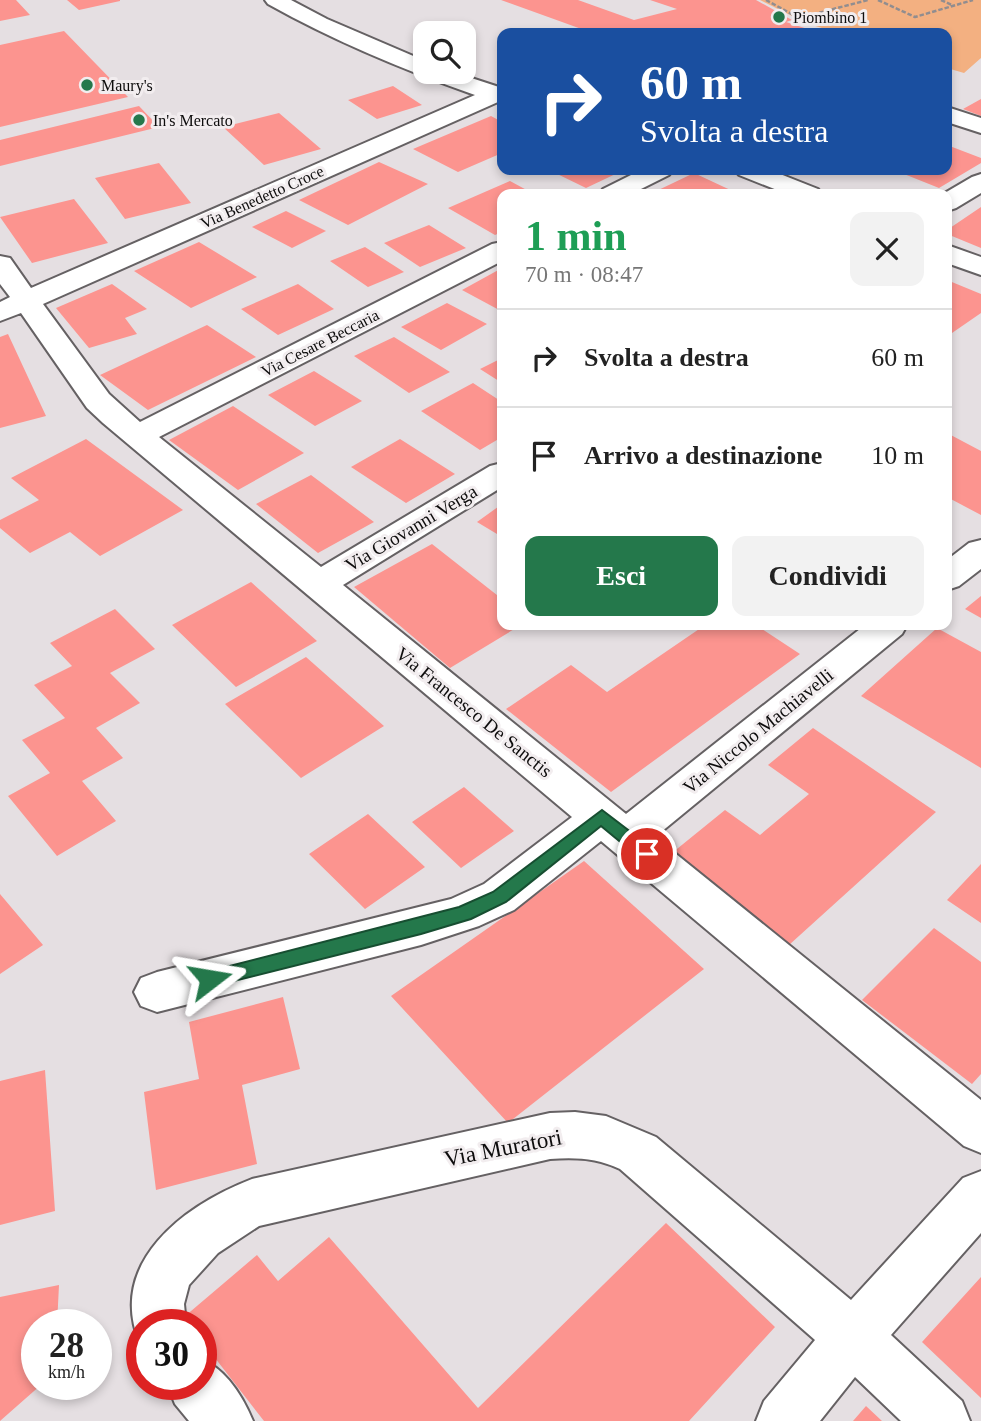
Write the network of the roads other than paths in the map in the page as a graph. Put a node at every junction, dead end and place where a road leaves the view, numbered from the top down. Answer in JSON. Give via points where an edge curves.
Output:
{"nodes":[{"id":1,"x":275,"y":0,"type":"edge"},
{"id":2,"x":413,"y":64,"type":"edge"},
{"id":3,"x":467,"y":84,"type":"edge"},
{"id":4,"x":497,"y":94,"type":"edge"},
{"id":5,"x":497,"y":96,"type":"edge"},
{"id":6,"x":952,"y":116,"type":"edge"},
{"id":7,"x":981,"y":126,"type":"edge"},
{"id":8,"x":650,"y":175,"type":"edge"},
{"id":9,"x":761,"y":175,"type":"edge"},
{"id":10,"x":981,"y":182,"type":"edge"},
{"id":11,"x":622,"y":189,"type":"edge"},
{"id":12,"x":796,"y":189,"type":"edge"},
{"id":13,"x":952,"y":200,"type":"edge"},
{"id":14,"x":497,"y":253,"type":"edge"},
{"id":15,"x":952,"y":255,"type":"edge"},
{"id":16,"x":0,"y":264,"type":"edge"},
{"id":17,"x":981,"y":267,"type":"edge"},
{"id":18,"x":14,"y":306,"type":"edge"},
{"id":19,"x":137,"y":436,"type":"junction"},
{"id":20,"x":497,"y":476,"type":"edge"},
{"id":21,"x":981,"y":551,"type":"edge"},
{"id":22,"x":952,"y":574,"type":"edge"},
{"id":23,"x":319,"y":584,"type":"junction"},
{"id":24,"x":882,"y":630,"type":"edge"},
{"id":25,"x":614,"y":827,"type":"junction"},
{"id":26,"x":157,"y":992,"type":"dead end"},
{"id":27,"x":981,"y":1130,"type":"edge"},
{"id":28,"x":981,"y":1195,"type":"edge"},
{"id":29,"x":157,"y":1309,"type":"edge"},
{"id":30,"x":853,"y":1337,"type":"junction"},
{"id":31,"x":208,"y":1400,"type":"edge"},
{"id":32,"x":225,"y":1421,"type":"edge"},
{"id":33,"x":784,"y":1421,"type":"edge"},
{"id":34,"x":942,"y":1421,"type":"edge"}],
"edges":[{"from":1,"to":2,"type":"street"},
{"from":3,"to":4,"type":"street"},
{"from":5,"to":18,"type":"street","name":"Via Benedetto Croce"},
{"from":6,"to":7,"type":"street"},
{"from":8,"to":11,"type":"street"},
{"from":9,"to":12,"type":"street"},
{"from":10,"to":13,"type":"street"},
{"from":14,"to":19,"type":"street","name":"Via Cesare Beccaria"},
{"from":15,"to":17,"type":"street"},
{"from":16,"to":18,"type":"street","name":"Via Francesco De Sanctis"},
{"from":18,"to":19,"type":"street","name":"Via Francesco De Sanctis","via":[[98,401]]},
{"from":19,"to":23,"type":"street","name":"Via Francesco De Sanctis"},
{"from":20,"to":23,"type":"street","name":"Via Giovanni Verga"},
{"from":21,"to":22,"type":"street"},
{"from":23,"to":25,"type":"street","name":"Via Francesco De Sanctis"},
{"from":24,"to":25,"type":"street","name":"Via Niccolo Machiavelli"},
{"from":25,"to":26,"type":"street","name":"Via Niccolo Machiavelli","via":[[499,897],[464,913]]},
{"from":25,"to":27,"type":"street","name":"Via Francesco De Sanctis"},
{"from":28,"to":30,"type":"street"},
{"from":29,"to":30,"type":"street","name":"Via Muratori","via":[[166,1273],[204,1230],[251,1203],[550,1136],[584,1134],[611,1139],[638,1153]]},
{"from":30,"to":33,"type":"street"},
{"from":30,"to":34,"type":"street","name":"Via Muratori"},
{"from":31,"to":32,"type":"street"}]}
